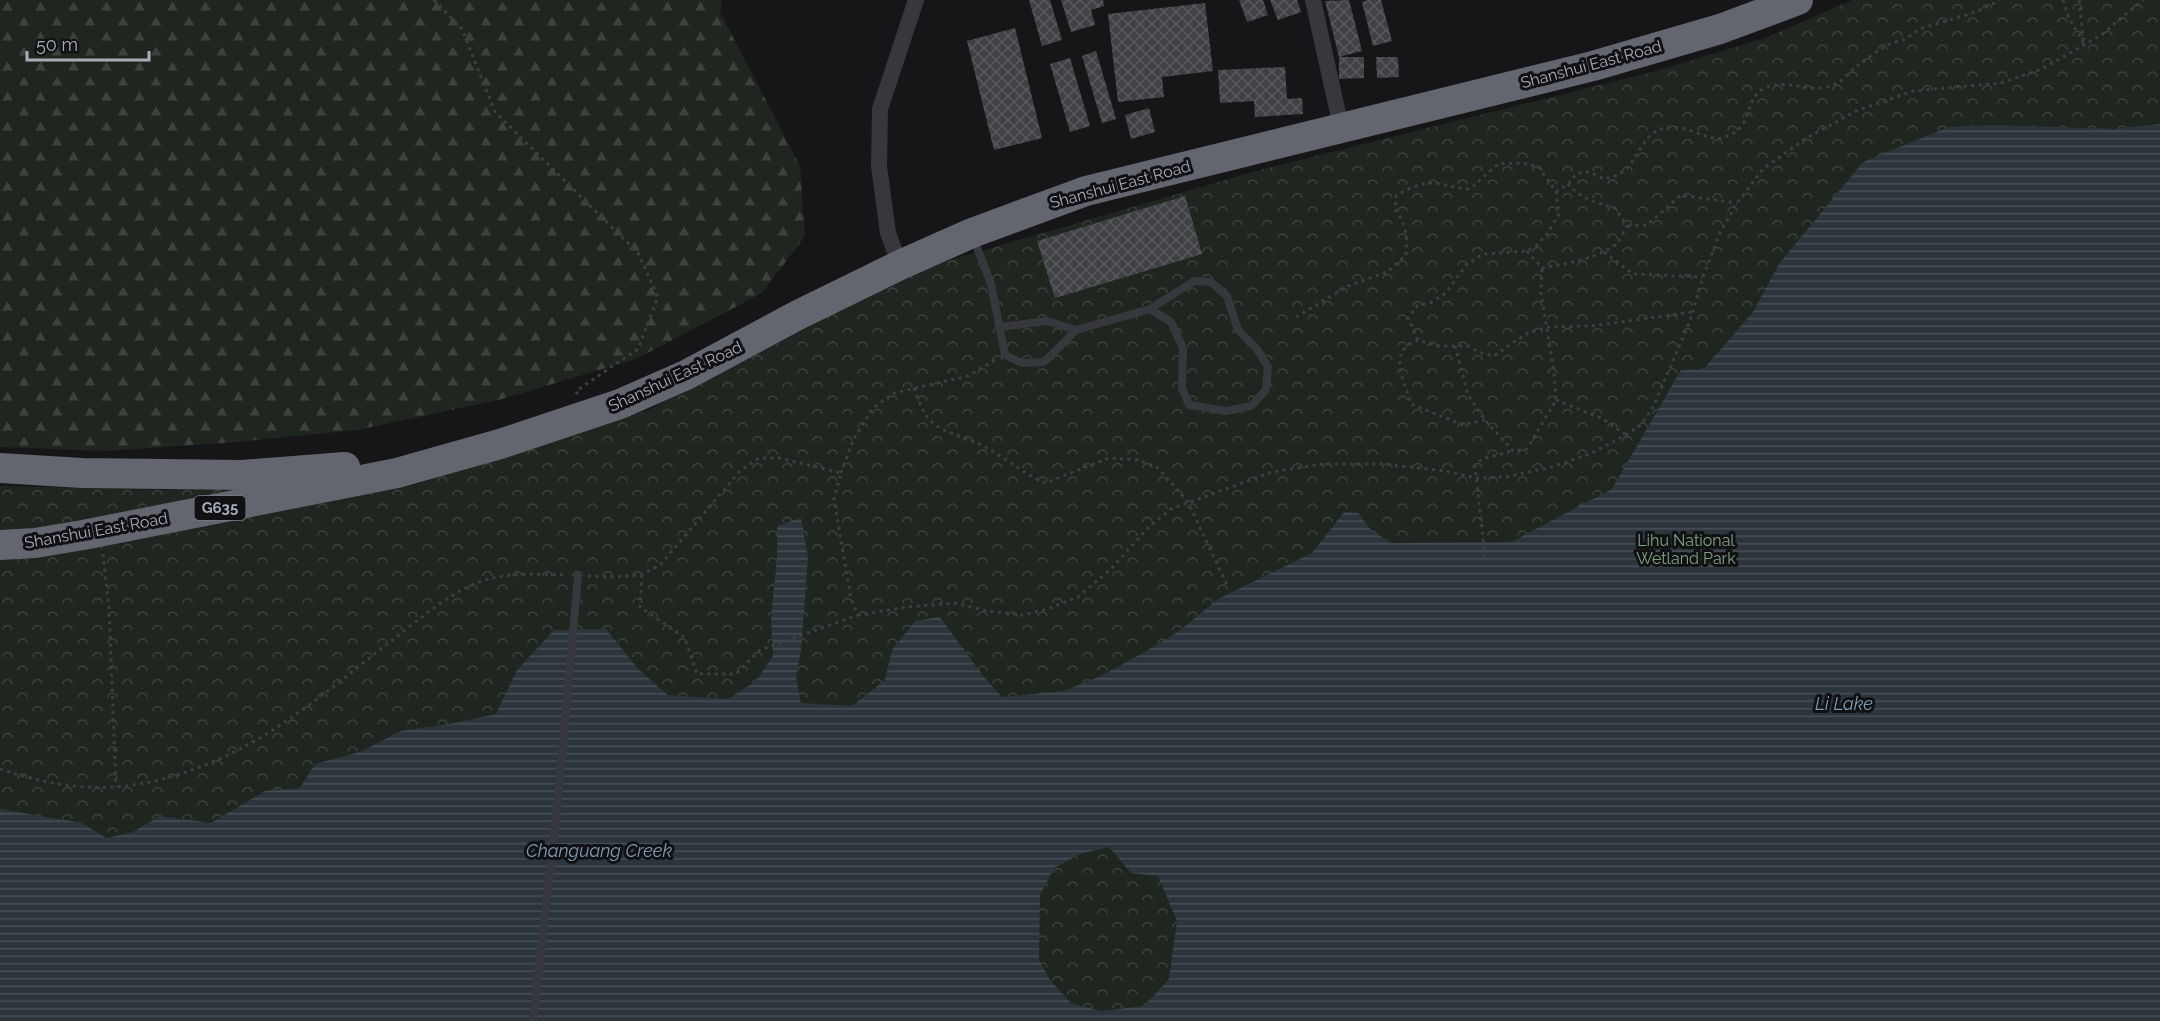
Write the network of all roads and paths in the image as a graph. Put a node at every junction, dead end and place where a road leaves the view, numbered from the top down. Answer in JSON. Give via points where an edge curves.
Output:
{"nodes":[{"id":1,"x":434,"y":0,"type":"edge"},
{"id":2,"x":916,"y":0,"type":"edge"},
{"id":3,"x":1313,"y":0,"type":"edge"},
{"id":4,"x":1798,"y":0,"type":"edge"},
{"id":5,"x":1999,"y":0,"type":"edge"},
{"id":6,"x":2063,"y":0,"type":"edge"},
{"id":7,"x":2079,"y":0,"type":"edge"},
{"id":8,"x":2143,"y":0,"type":"edge"},
{"id":9,"x":2084,"y":44,"type":"junction"},
{"id":10,"x":1341,"y":128,"type":"junction"},
{"id":11,"x":1568,"y":184,"type":"junction"},
{"id":12,"x":1556,"y":192,"type":"junction"},
{"id":13,"x":1737,"y":202,"type":"junction"},
{"id":14,"x":1627,"y":226,"type":"junction"},
{"id":15,"x":972,"y":233,"type":"junction"},
{"id":16,"x":1527,"y":251,"type":"junction"},
{"id":17,"x":1604,"y":252,"type":"junction"},
{"id":18,"x":900,"y":265,"type":"junction"},
{"id":19,"x":1542,"y":268,"type":"junction"},
{"id":20,"x":1702,"y":278,"type":"junction"},
{"id":21,"x":1150,"y":309,"type":"junction"},
{"id":22,"x":1693,"y":312,"type":"junction"},
{"id":23,"x":1296,"y":317,"type":"dead end"},
{"id":24,"x":1000,"y":327,"type":"junction"},
{"id":25,"x":1546,"y":327,"type":"junction"},
{"id":26,"x":1076,"y":330,"type":"junction"},
{"id":27,"x":1418,"y":340,"type":"junction"},
{"id":28,"x":1455,"y":346,"type":"junction"},
{"id":29,"x":1005,"y":355,"type":"junction"},
{"id":30,"x":914,"y":388,"type":"junction"},
{"id":31,"x":1556,"y":400,"type":"junction"},
{"id":32,"x":586,"y":416,"type":"junction"},
{"id":33,"x":1485,"y":420,"type":"junction"},
{"id":34,"x":1626,"y":435,"type":"junction"},
{"id":35,"x":1513,"y":451,"type":"junction"},
{"id":36,"x":438,"y":460,"type":"junction"},
{"id":37,"x":0,"y":468,"type":"edge"},
{"id":38,"x":841,"y":472,"type":"junction"},
{"id":39,"x":1476,"y":478,"type":"junction"},
{"id":40,"x":1188,"y":502,"type":"junction"},
{"id":41,"x":101,"y":532,"type":"junction"},
{"id":42,"x":0,"y":545,"type":"edge"},
{"id":43,"x":1485,"y":557,"type":"dead end"},
{"id":44,"x":642,"y":575,"type":"junction"},
{"id":45,"x":578,"y":576,"type":"junction"},
{"id":46,"x":1228,"y":587,"type":"dead end"},
{"id":47,"x":858,"y":615,"type":"junction"},
{"id":48,"x":0,"y":769,"type":"edge"},
{"id":49,"x":116,"y":787,"type":"junction"},
{"id":50,"x":533,"y":1021,"type":"edge"}],
"edges":[{"from":1,"to":32,"type":"path","via":[[462,29],[495,112],[638,253],[658,297],[638,349],[576,391]]},
{"from":2,"to":18,"type":"street","via":[[880,109],[879,166],[886,222]]},
{"from":3,"to":10,"type":"street"},
{"from":4,"to":10,"type":"highway","name":"Shanshui East Road","via":[[1720,29],[1593,66]]},
{"from":5,"to":11,"type":"path","via":[[1986,9],[1920,29],[1891,43],[1836,84],[1819,89],[1782,84],[1763,89],[1753,100],[1746,123],[1735,133],[1719,139],[1688,128],[1664,128],[1647,138],[1618,176],[1604,179],[1590,172],[1577,173]]},
{"from":6,"to":9,"type":"path"},
{"from":7,"to":9,"type":"path"},
{"from":8,"to":9,"type":"path"},
{"from":9,"to":13,"type":"path","via":[[2042,69],[2001,83],[1913,91],[1856,111],[1805,139],[1763,169]]},
{"from":10,"to":15,"type":"highway","name":"Shanshui East Road","via":[[1086,191]]},
{"from":11,"to":12,"type":"path"},
{"from":11,"to":14,"type":"path","via":[[1576,194],[1615,208]]},
{"from":12,"to":16,"type":"path","via":[[1559,214],[1547,234]]},
{"from":12,"to":23,"type":"path","via":[[1539,167],[1523,164],[1498,164],[1470,189],[1436,183],[1411,187],[1396,196],[1395,209],[1408,234],[1406,255],[1388,272],[1348,286]]},
{"from":13,"to":14,"type":"path","via":[[1681,195],[1647,225]]},
{"from":13,"to":20,"type":"path"},
{"from":14,"to":17,"type":"path","via":[[1618,242]]},
{"from":15,"to":18,"type":"highway","name":"Shanshui East Road"},
{"from":15,"to":24,"type":"lane","via":[[991,284]]},
{"from":16,"to":19,"type":"path"},
{"from":16,"to":27,"type":"path","via":[[1483,254],[1466,265],[1446,293],[1417,306],[1408,318]]},
{"from":17,"to":19,"type":"path"},
{"from":17,"to":20,"type":"path","via":[[1633,274]]},
{"from":18,"to":32,"type":"highway","name":"Shanshui East Road","via":[[686,375]]},
{"from":19,"to":25,"type":"path"},
{"from":20,"to":22,"type":"path"},
{"from":21,"to":21,"type":"lane","via":[[1171,322],[1183,348],[1182,388],[1189,405],[1226,411],[1251,406],[1266,390],[1268,367],[1238,330],[1227,296],[1211,282],[1194,281]]},
{"from":21,"to":26,"type":"lane"},
{"from":22,"to":25,"type":"path","via":[[1592,326]]},
{"from":22,"to":34,"type":"path","via":[[1654,405],[1642,423]]},
{"from":24,"to":26,"type":"lane","via":[[1047,321]]},
{"from":24,"to":29,"type":"lane"},
{"from":25,"to":28,"type":"path","via":[[1526,334],[1494,356]]},
{"from":25,"to":31,"type":"path"},
{"from":26,"to":29,"type":"lane","via":[[1044,362],[1022,363]]},
{"from":27,"to":28,"type":"path"},
{"from":27,"to":33,"type":"path","via":[[1400,356],[1411,404],[1463,425]]},
{"from":28,"to":33,"type":"path","via":[[1468,395]]},
{"from":29,"to":30,"type":"path","via":[[968,376]]},
{"from":30,"to":38,"type":"path","via":[[894,393],[873,408],[853,440]]},
{"from":30,"to":40,"type":"path","via":[[922,410],[933,423],[982,445],[1045,483],[1109,458],[1139,460],[1158,468]]},
{"from":31,"to":34,"type":"path","via":[[1602,419]]},
{"from":31,"to":35,"type":"path","via":[[1527,449]]},
{"from":32,"to":36,"type":"highway","name":"Shanshui East Road"},
{"from":33,"to":35,"type":"path"},
{"from":34,"to":39,"type":"path","via":[[1590,454],[1551,467],[1506,477]]},
{"from":35,"to":39,"type":"path","via":[[1482,459],[1475,466]]},
{"from":36,"to":37,"type":"highway","name":"Shanshui East Road","number":"G635","via":[[242,475]]},
{"from":36,"to":41,"type":"highway","name":"Shanshui East Road","number":"G635","via":[[397,473]]},
{"from":38,"to":44,"type":"path","via":[[779,458],[759,458],[740,471],[661,564]]},
{"from":38,"to":47,"type":"path","via":[[834,500],[851,598]]},
{"from":39,"to":40,"type":"path","via":[[1382,464],[1323,464],[1272,472]]},
{"from":39,"to":43,"type":"path"},
{"from":40,"to":46,"type":"path"},
{"from":40,"to":47,"type":"path","via":[[1171,508],[1078,597],[1047,609],[1023,615],[954,603]]},
{"from":41,"to":42,"type":"highway","name":"Shanshui East Road","number":"G635"},
{"from":41,"to":49,"type":"path","via":[[109,609]]},
{"from":44,"to":45,"type":"path"},
{"from":44,"to":47,"type":"path","via":[[640,607],[685,638],[697,674],[736,674],[760,650]]},
{"from":45,"to":49,"type":"path","via":[[493,578],[466,589],[434,608],[292,718],[244,747],[179,774]]},
{"from":45,"to":50,"type":"lane"},
{"from":48,"to":49,"type":"path","via":[[63,784]]}]}
